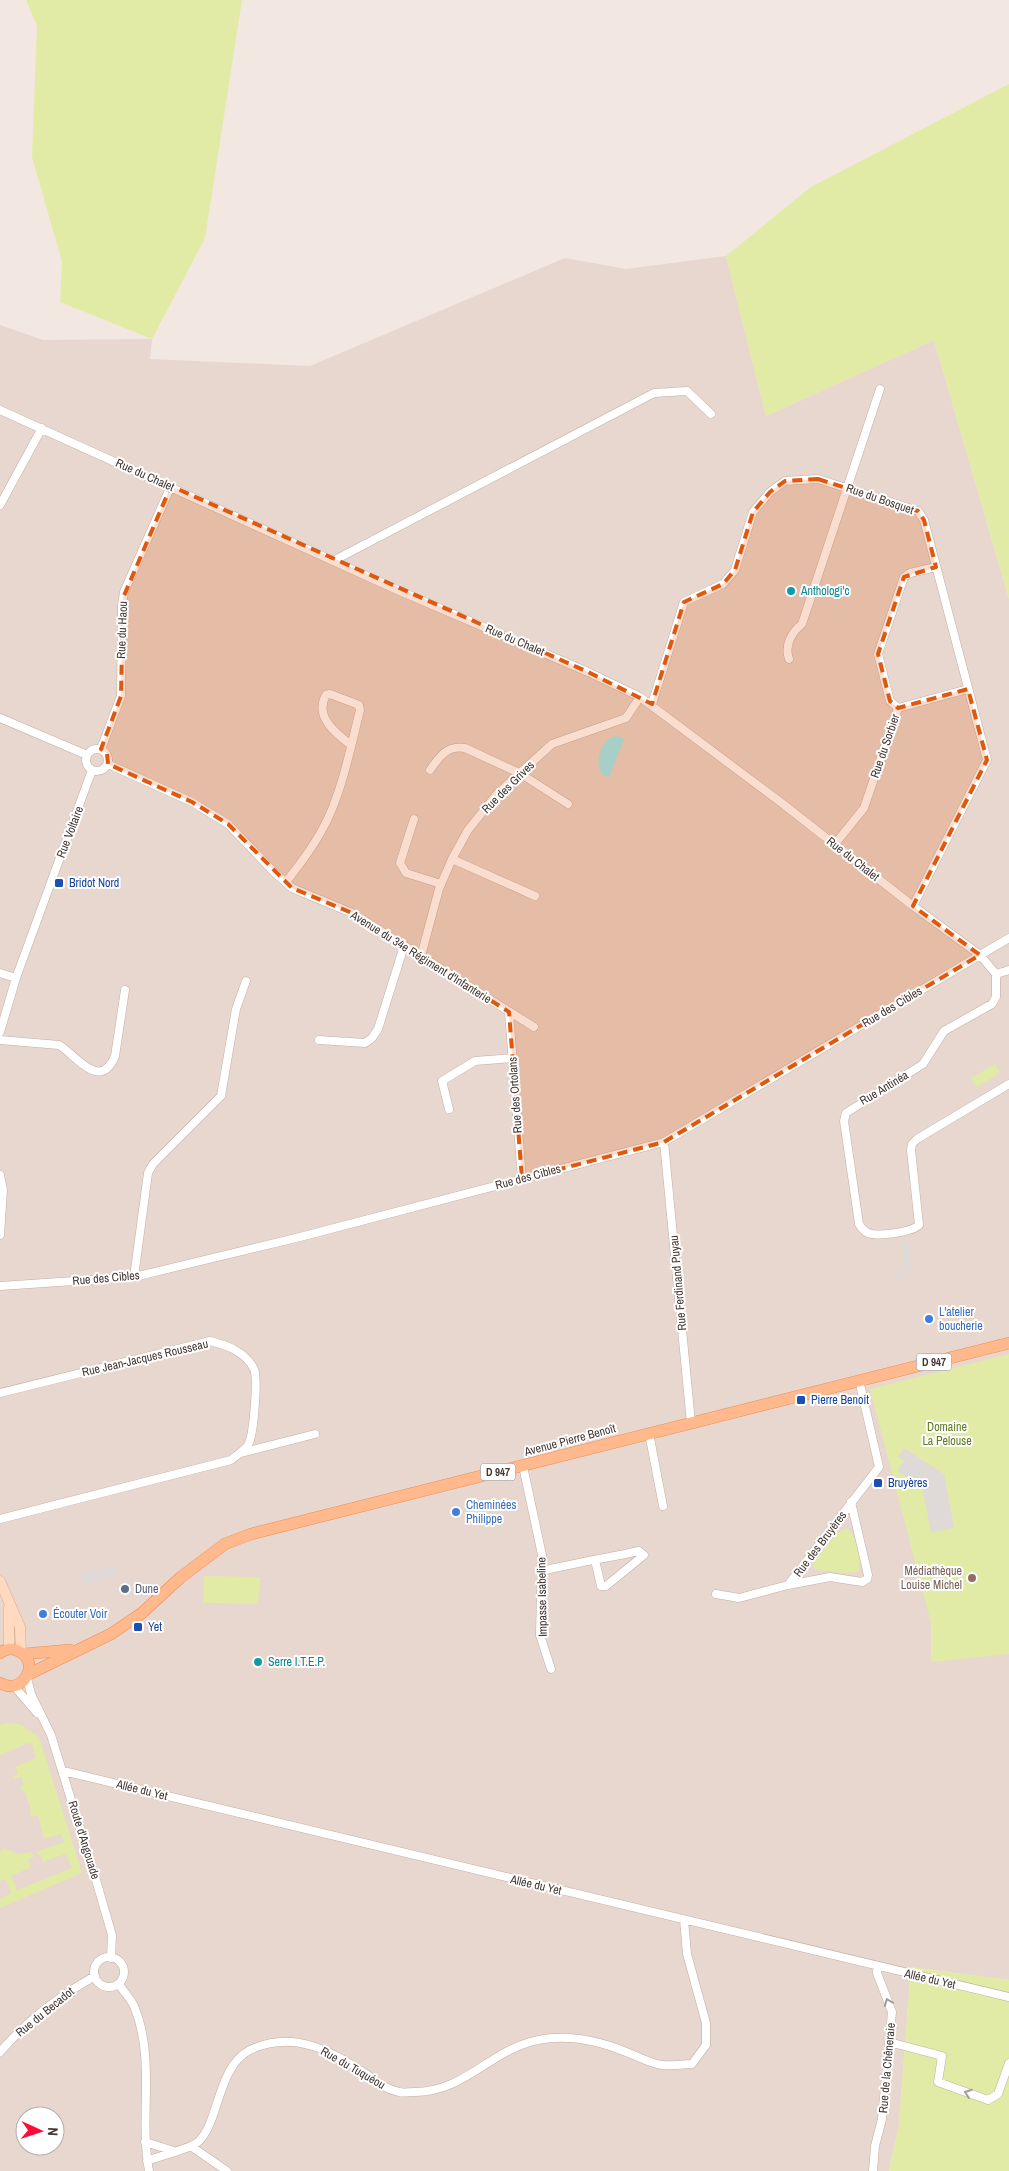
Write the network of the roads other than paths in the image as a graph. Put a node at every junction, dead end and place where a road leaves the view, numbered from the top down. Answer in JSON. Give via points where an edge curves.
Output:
{"nodes":[{"id":1,"x":880,"y":389,"type":"dead end"},
{"id":2,"x":0,"y":410,"type":"edge"},
{"id":3,"x":711,"y":414,"type":"dead end"},
{"id":4,"x":42,"y":428,"type":"junction"},
{"id":5,"x":171,"y":486,"type":"junction"},
{"id":6,"x":848,"y":487,"type":"junction"},
{"id":7,"x":0,"y":505,"type":"edge"},
{"id":8,"x":333,"y":561,"type":"junction"},
{"id":9,"x":936,"y":567,"type":"junction"},
{"id":10,"x":789,"y":659,"type":"dead end"},
{"id":11,"x":968,"y":689,"type":"junction"},
{"id":12,"x":640,"y":697,"type":"junction"},
{"id":13,"x":652,"y":704,"type":"junction"},
{"id":14,"x":898,"y":708,"type":"junction"},
{"id":15,"x":0,"y":718,"type":"edge"},
{"id":16,"x":351,"y":745,"type":"junction"},
{"id":17,"x":101,"y":750,"type":"junction"},
{"id":18,"x":88,"y":755,"type":"junction"},
{"id":19,"x":108,"y":764,"type":"junction"},
{"id":20,"x":92,"y":770,"type":"junction"},
{"id":21,"x":430,"y":770,"type":"dead end"},
{"id":22,"x":521,"y":774,"type":"junction"},
{"id":23,"x":568,"y":804,"type":"dead end"},
{"id":24,"x":414,"y":819,"type":"dead end"},
{"id":25,"x":835,"y":844,"type":"junction"},
{"id":26,"x":452,"y":859,"type":"junction"},
{"id":27,"x":286,"y":882,"type":"junction"},
{"id":28,"x":441,"y":884,"type":"junction"},
{"id":29,"x":535,"y":896,"type":"dead end"},
{"id":30,"x":913,"y":906,"type":"junction"},
{"id":31,"x":1009,"y":938,"type":"edge"},
{"id":32,"x":404,"y":946,"type":"junction"},
{"id":33,"x":980,"y":955,"type":"junction"},
{"id":34,"x":421,"y":956,"type":"junction"},
{"id":35,"x":1009,"y":970,"type":"edge"},
{"id":36,"x":0,"y":973,"type":"edge"},
{"id":37,"x":996,"y":974,"type":"junction"},
{"id":38,"x":16,"y":978,"type":"junction"},
{"id":39,"x":246,"y":982,"type":"dead end"},
{"id":40,"x":124,"y":990,"type":"dead end"},
{"id":41,"x":509,"y":1012,"type":"junction"},
{"id":42,"x":534,"y":1027,"type":"dead end"},
{"id":43,"x":0,"y":1032,"type":"edge"},
{"id":44,"x":0,"y":1040,"type":"edge"},
{"id":45,"x":319,"y":1040,"type":"dead end"},
{"id":46,"x":512,"y":1058,"type":"junction"},
{"id":47,"x":1009,"y":1084,"type":"edge"},
{"id":48,"x":450,"y":1109,"type":"dead end"},
{"id":49,"x":664,"y":1142,"type":"junction"},
{"id":50,"x":0,"y":1175,"type":"edge"},
{"id":51,"x":522,"y":1179,"type":"junction"},
{"id":52,"x":0,"y":1235,"type":"edge"},
{"id":53,"x":134,"y":1277,"type":"junction"},
{"id":54,"x":0,"y":1286,"type":"edge"},
{"id":55,"x":1009,"y":1343,"type":"edge"},
{"id":56,"x":859,"y":1380,"type":"junction"},
{"id":57,"x":0,"y":1394,"type":"edge"},
{"id":58,"x":691,"y":1423,"type":"junction"},
{"id":59,"x":316,"y":1434,"type":"dead end"},
{"id":60,"x":649,"y":1434,"type":"junction"},
{"id":61,"x":241,"y":1453,"type":"junction"},
{"id":62,"x":523,"y":1466,"type":"junction"},
{"id":63,"x":851,"y":1502,"type":"junction"},
{"id":64,"x":663,"y":1506,"type":"dead end"},
{"id":65,"x":0,"y":1519,"type":"edge"},
{"id":66,"x":596,"y":1560,"type":"junction"},
{"id":67,"x":542,"y":1571,"type":"junction"},
{"id":68,"x":0,"y":1581,"type":"edge"},
{"id":69,"x":788,"y":1585,"type":"junction"},
{"id":70,"x":716,"y":1594,"type":"dead end"},
{"id":71,"x":7,"y":1596,"type":"junction"},
{"id":72,"x":81,"y":1648,"type":"junction"},
{"id":73,"x":3,"y":1650,"type":"edge"},
{"id":74,"x":22,"y":1653,"type":"junction"},
{"id":75,"x":551,"y":1669,"type":"dead end"},
{"id":76,"x":28,"y":1676,"type":"junction"},
{"id":77,"x":4,"y":1685,"type":"edge"},
{"id":78,"x":46,"y":1724,"type":"junction"},
{"id":79,"x":63,"y":1771,"type":"junction"},
{"id":80,"x":684,"y":1920,"type":"junction"},
{"id":81,"x":111,"y":1958,"type":"junction"},
{"id":82,"x":878,"y":1967,"type":"junction"},
{"id":83,"x":95,"y":1976,"type":"junction"},
{"id":84,"x":118,"y":1984,"type":"junction"},
{"id":85,"x":1009,"y":1997,"type":"edge"},
{"id":86,"x":889,"y":2042,"type":"junction"},
{"id":87,"x":0,"y":2052,"type":"edge"},
{"id":88,"x":1009,"y":2063,"type":"edge"},
{"id":89,"x":145,"y":2142,"type":"junction"},
{"id":90,"x":192,"y":2147,"type":"junction"},
{"id":91,"x":174,"y":2150,"type":"junction"},
{"id":92,"x":147,"y":2162,"type":"junction"},
{"id":93,"x":149,"y":2171,"type":"edge"},
{"id":94,"x":227,"y":2171,"type":"edge"},
{"id":95,"x":874,"y":2171,"type":"edge"}],
"edges":[{"from":1,"to":6,"type":"street"},
{"from":2,"to":4,"type":"street","name":"Rue du Chalet"},
{"from":3,"to":8,"type":"street","via":[[687,391],[654,393]]},
{"from":4,"to":5,"type":"street","name":"Rue du Chalet"},
{"from":4,"to":7,"type":"street"},
{"from":5,"to":8,"type":"street","name":"Rue du Chalet"},
{"from":5,"to":17,"type":"street","name":"Rue du Haou","via":[[123,598],[121,696]]},
{"from":6,"to":9,"type":"street","name":"Rue du Bosquet","via":[[918,511]]},
{"from":6,"to":10,"type":"street","via":[[802,624],[793,632],[786,652]]},
{"from":6,"to":13,"type":"street","name":"Rue du Bosquet","via":[[818,479],[785,481],[770,492],[754,512],[735,570],[723,584],[684,602]]},
{"from":8,"to":12,"type":"street","name":"Rue du Chalet"},
{"from":9,"to":11,"type":"street","name":"Rue du Bosquet"},
{"from":9,"to":14,"type":"street","via":[[904,577],[878,654],[890,701]]},
{"from":11,"to":14,"type":"street","name":"Rue du Sorbier"},
{"from":11,"to":30,"type":"street","name":"Rue du Bosquet","via":[[987,760]]},
{"from":12,"to":13,"type":"street","name":"Rue du Chalet"},
{"from":12,"to":22,"type":"street","name":"Rue des Grives","via":[[626,718],[552,744]]},
{"from":13,"to":25,"type":"street","name":"Rue du Chalet"},
{"from":14,"to":25,"type":"street","name":"Rue du Sorbier","via":[[864,808]]},
{"from":15,"to":18,"type":"street"},
{"from":16,"to":16,"type":"street","via":[[332,730],[323,715],[322,701],[326,695],[359,705]]},
{"from":16,"to":27,"type":"street","via":[[324,827]]},
{"from":17,"to":18,"type":"street","via":[[93,750]]},
{"from":17,"to":19,"type":"street","via":[[107,755]]},
{"from":18,"to":20,"type":"street","via":[[87,763]]},
{"from":19,"to":20,"type":"street","via":[[102,770]]},
{"from":19,"to":27,"type":"street","name":"Avenue du 34e Régiment d'Infanterie","via":[[192,802],[228,824]]},
{"from":20,"to":38,"type":"street","name":"Rue Voltaire"},
{"from":21,"to":22,"type":"street","via":[[440,754],[457,747]]},
{"from":22,"to":23,"type":"street"},
{"from":22,"to":26,"type":"street","name":"Rue des Grives","via":[[497,794],[468,830]]},
{"from":24,"to":28,"type":"street","via":[[400,863],[406,873]]},
{"from":25,"to":30,"type":"street","name":"Rue du Chalet"},
{"from":26,"to":28,"type":"street","name":"Rue des Grives"},
{"from":26,"to":29,"type":"street"},
{"from":27,"to":32,"type":"street","name":"Avenue du 34e Régiment d'Infanterie","via":[[292,888],[352,914]]},
{"from":28,"to":34,"type":"street","name":"Rue des Grives"},
{"from":30,"to":33,"type":"street","name":"Rue du Chalet"},
{"from":31,"to":33,"type":"street","name":"Rue des Cibles"},
{"from":32,"to":34,"type":"street","name":"Avenue du 34e Régiment d'Infanterie"},
{"from":32,"to":45,"type":"street","via":[[378,1029],[372,1038],[365,1043]]},
{"from":33,"to":37,"type":"street","name":"Rue du Chalet"},
{"from":33,"to":49,"type":"street","name":"Rue des Cibles"},
{"from":34,"to":41,"type":"street","name":"Avenue du 34e Régiment d'Infanterie"},
{"from":35,"to":37,"type":"street"},
{"from":36,"to":38,"type":"street"},
{"from":37,"to":47,"type":"street","name":"Rue Antinéa","via":[[996,997],[992,1004],[944,1031],[923,1064],[846,1113],[844,1121],[859,1224],[868,1233],[876,1234],[914,1229],[919,1225],[912,1144]]},
{"from":38,"to":43,"type":"street","name":"Rue Voltaire"},
{"from":39,"to":53,"type":"street","via":[[236,1010],[221,1096],[153,1164],[148,1173]]},
{"from":40,"to":44,"type":"street","via":[[115,1056],[112,1063],[102,1070],[84,1067],[58,1045]]},
{"from":41,"to":42,"type":"street","name":"Avenue du 34e Régiment d'Infanterie"},
{"from":41,"to":46,"type":"street","name":"Rue des Ortolans"},
{"from":46,"to":48,"type":"street","via":[[475,1061],[442,1081]]},
{"from":46,"to":51,"type":"street","name":"Rue des Ortolans"},
{"from":49,"to":51,"type":"street","name":"Rue des Cibles"},
{"from":49,"to":58,"type":"street","name":"Rue Ferdinand Puyau"},
{"from":50,"to":52,"type":"street","via":[[3,1216]]},
{"from":51,"to":53,"type":"street","name":"Rue des Cibles"},
{"from":53,"to":54,"type":"street","name":"Rue des Cibles"},
{"from":55,"to":56,"type":"main road","name":"Avenue Pierre Benoît","number":"D 947"},
{"from":56,"to":58,"type":"main road","name":"Avenue Pierre Benoît","number":"D 947"},
{"from":56,"to":63,"type":"street","name":"Rue des Bruyères","via":[[879,1467]]},
{"from":57,"to":61,"type":"street","name":"Rue Jean-Jacques Rousseau","via":[[210,1341],[229,1346],[254,1370],[254,1424],[248,1445]]},
{"from":58,"to":60,"type":"main road","name":"Avenue Pierre Benoît","number":"D 947"},
{"from":59,"to":61,"type":"street"},
{"from":60,"to":62,"type":"main road","name":"Avenue Pierre Benoît","number":"D 947"},
{"from":60,"to":64,"type":"street"},
{"from":61,"to":65,"type":"street","via":[[231,1460]]},
{"from":62,"to":67,"type":"street","name":"Impasse Isabeline","via":[[542,1555]]},
{"from":62,"to":72,"type":"main road","name":"Avenue Pierre Benoît","number":"D 947","via":[[309,1518],[225,1544],[181,1577],[142,1613],[111,1634]]},
{"from":63,"to":69,"type":"street","name":"Rue des Bruyères"},
{"from":63,"to":69,"type":"street","name":"Rue des Bruyères","via":[[867,1579],[862,1582],[830,1577]]},
{"from":66,"to":66,"type":"street","via":[[640,1552],[644,1555],[606,1586],[601,1586]]},
{"from":66,"to":67,"type":"street"},
{"from":67,"to":75,"type":"street","name":"Impasse Isabeline","via":[[540,1635]]},
{"from":68,"to":71,"type":"street"},
{"from":69,"to":70,"type":"street","name":"Rue des Bruyères","via":[[739,1598]]},
{"from":71,"to":73,"type":"street","via":[[10,1614]]},
{"from":71,"to":74,"type":"street","via":[[20,1628]]},
{"from":72,"to":74,"type":"main road","name":"Avenue Pierre Benoît","number":"D 947"},
{"from":72,"to":76,"type":"main road","name":"Avenue Pierre Benoît","number":"D 947"},
{"from":73,"to":74,"type":"main road"},
{"from":74,"to":76,"type":"main road","via":[[29,1662]]},
{"from":76,"to":77,"type":"main road","name":"Avenue Pierre Benoît","via":[[24,1682]]},
{"from":76,"to":78,"type":"street","name":"Route d'Angouade","via":[[31,1694]]},
{"from":77,"to":78,"type":"street","name":"Route d'Angouade"},
{"from":78,"to":79,"type":"street","name":"Route d'Angouade"},
{"from":79,"to":80,"type":"street","name":"Allée du Yet"},
{"from":79,"to":81,"type":"street","name":"Route d'Angouade","via":[[112,1935]]},
{"from":80,"to":82,"type":"street","name":"Allée du Yet"},
{"from":80,"to":90,"type":"street","name":"Rue du Tuquéou","via":[[687,1954],[706,2023],[706,2044],[692,2064],[660,2066],[594,2041],[554,2038],[531,2042],[504,2053],[458,2083],[430,2092],[400,2092],[380,2085],[328,2051],[313,2045],[286,2041],[267,2044],[248,2051],[238,2061],[224,2081],[201,2140]]},
{"from":81,"to":83,"type":"street","via":[[98,1963]]},
{"from":81,"to":84,"type":"street","via":[[120,1962],[124,1971]]},
{"from":82,"to":85,"type":"street","name":"Allée du Yet"},
{"from":86,"to":82,"type":"street","name":"Rue de la Chêneraie","one_way":true,"via":[[892,2012],[877,1973]]},
{"from":83,"to":84,"type":"street","via":[[105,1986]]},
{"from":83,"to":87,"type":"street","name":"Rue du Becadot","via":[[35,2017]]},
{"from":84,"to":89,"type":"street","via":[[133,2006],[144,2049],[147,2076]]},
{"from":88,"to":86,"type":"street","one_way":true,"via":[[998,2094],[988,2100],[938,2082],[942,2056]]},
{"from":86,"to":95,"type":"street","name":"Rue de la Chêneraie"},
{"from":89,"to":91,"type":"street"},
{"from":89,"to":92,"type":"street"},
{"from":90,"to":91,"type":"street"},
{"from":90,"to":94,"type":"street"},
{"from":91,"to":92,"type":"street"},
{"from":92,"to":93,"type":"street"}]}
